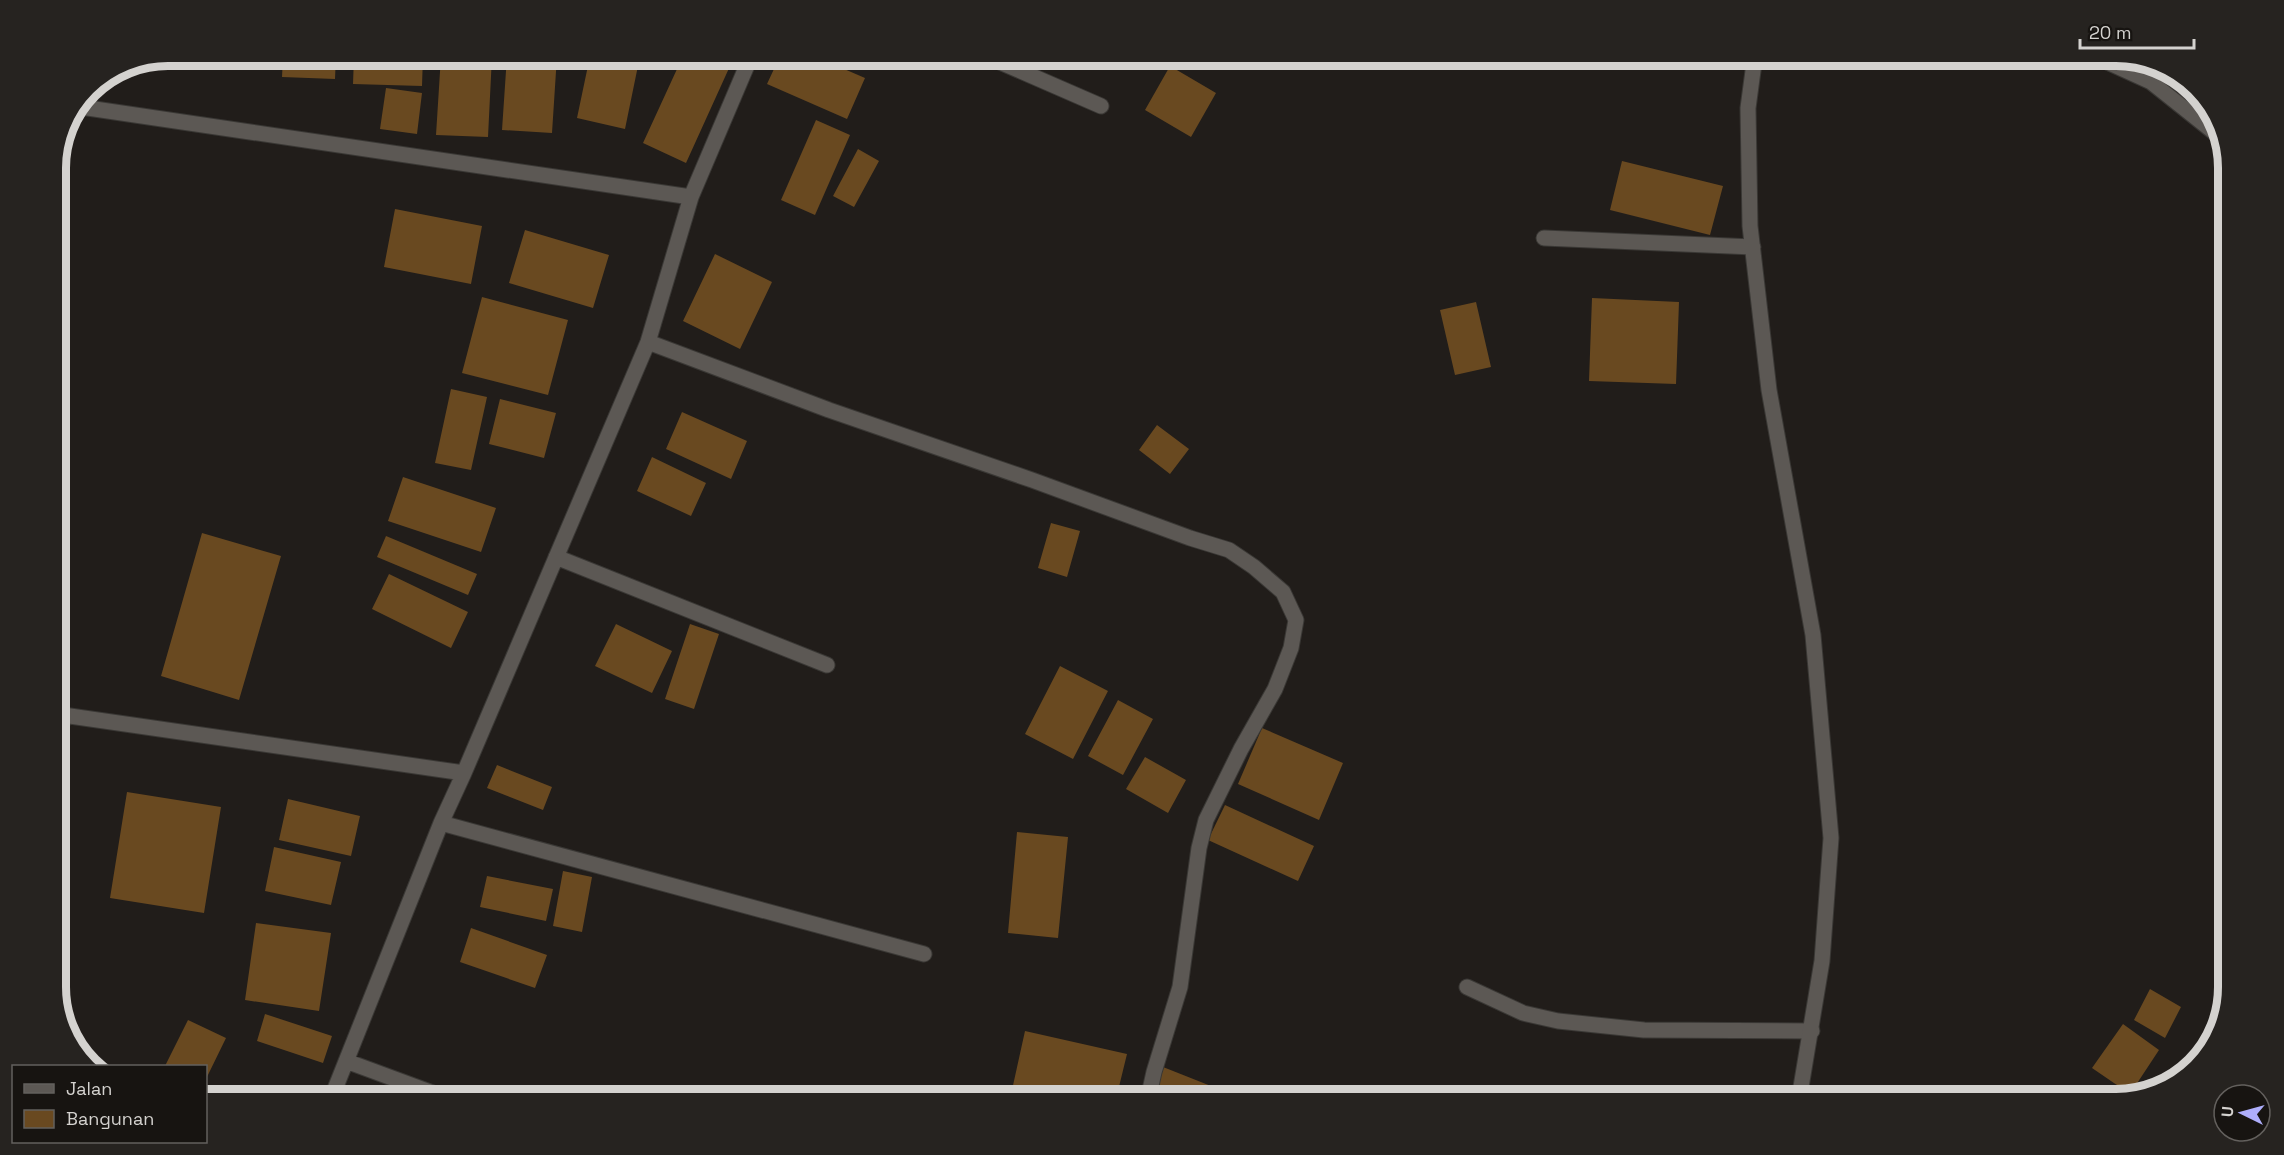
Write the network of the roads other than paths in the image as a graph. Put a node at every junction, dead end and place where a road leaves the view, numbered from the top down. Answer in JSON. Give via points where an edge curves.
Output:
{"nodes":[{"id":1,"x":747,"y":66,"type":"edge"},
{"id":2,"x":1010,"y":66,"type":"edge"},
{"id":3,"x":1754,"y":66,"type":"edge"},
{"id":4,"x":2116,"y":66,"type":"edge"},
{"id":5,"x":1101,"y":106,"type":"dead end"},
{"id":6,"x":87,"y":107,"type":"edge"},
{"id":7,"x":2209,"y":128,"type":"edge"},
{"id":8,"x":691,"y":197,"type":"junction"},
{"id":9,"x":1544,"y":238,"type":"dead end"},
{"id":10,"x":1753,"y":247,"type":"junction"},
{"id":11,"x":648,"y":342,"type":"junction"},
{"id":12,"x":556,"y":557,"type":"junction"},
{"id":13,"x":827,"y":665,"type":"dead end"},
{"id":14,"x":66,"y":715,"type":"edge"},
{"id":15,"x":464,"y":773,"type":"junction"},
{"id":16,"x":441,"y":823,"type":"junction"},
{"id":17,"x":924,"y":954,"type":"dead end"},
{"id":18,"x":1467,"y":987,"type":"dead end"},
{"id":19,"x":1812,"y":1031,"type":"junction"},
{"id":20,"x":346,"y":1061,"type":"junction"},
{"id":21,"x":335,"y":1089,"type":"edge"},
{"id":22,"x":420,"y":1089,"type":"edge"},
{"id":23,"x":1151,"y":1089,"type":"edge"},
{"id":24,"x":1801,"y":1089,"type":"edge"}],
"edges":[{"from":1,"to":8,"type":"street"},
{"from":2,"to":5,"type":"street"},
{"from":3,"to":10,"type":"street","via":[[1748,108]]},
{"from":4,"to":7,"type":"street","via":[[2151,82]]},
{"from":6,"to":8,"type":"street"},
{"from":8,"to":11,"type":"street"},
{"from":9,"to":10,"type":"street"},
{"from":10,"to":19,"type":"street","via":[[1769,390],[1814,636],[1831,838],[1822,961]]},
{"from":11,"to":12,"type":"street"},
{"from":11,"to":23,"type":"street","via":[[829,410],[1229,550],[1283,592],[1296,620],[1291,648],[1275,689],[1206,820],[1180,987]]},
{"from":12,"to":13,"type":"street"},
{"from":12,"to":15,"type":"street"},
{"from":14,"to":15,"type":"street"},
{"from":15,"to":16,"type":"street"},
{"from":16,"to":17,"type":"street"},
{"from":16,"to":20,"type":"street"},
{"from":18,"to":19,"type":"street","via":[[1523,1013],[1558,1021],[1644,1030]]},
{"from":19,"to":24,"type":"street"},
{"from":20,"to":21,"type":"street"},
{"from":20,"to":22,"type":"street"}]}
